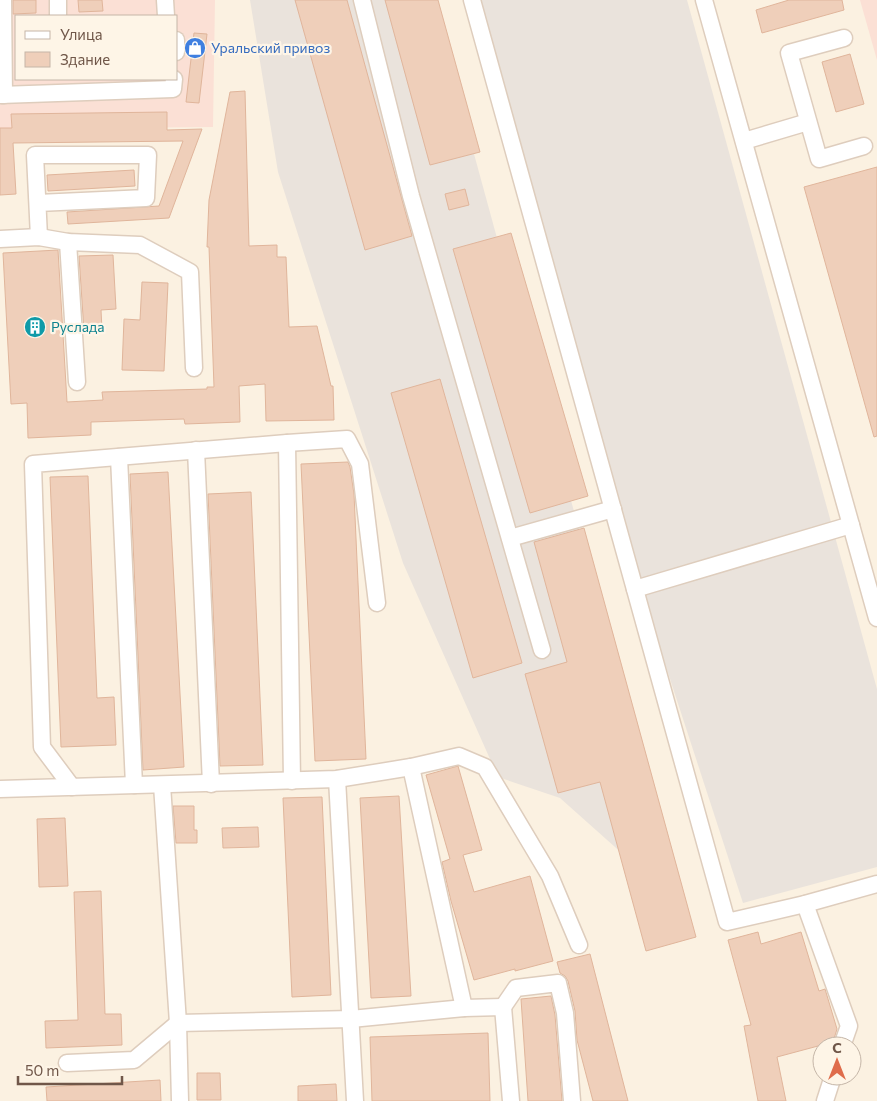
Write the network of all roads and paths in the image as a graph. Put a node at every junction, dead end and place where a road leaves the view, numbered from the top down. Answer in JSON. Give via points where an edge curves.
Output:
{"nodes":[{"id":1,"x":2,"y":0,"type":"edge"},
{"id":2,"x":58,"y":0,"type":"edge"},
{"id":3,"x":164,"y":0,"type":"edge"},
{"id":4,"x":362,"y":0,"type":"edge"},
{"id":5,"x":472,"y":0,"type":"edge"},
{"id":6,"x":704,"y":0,"type":"edge"},
{"id":7,"x":58,"y":15,"type":"edge"},
{"id":8,"x":166,"y":15,"type":"edge"},
{"id":9,"x":10,"y":26,"type":"edge"},
{"id":10,"x":844,"y":38,"type":"dead end"},
{"id":11,"x":174,"y":80,"type":"edge"},
{"id":12,"x":2,"y":96,"type":"edge"},
{"id":13,"x":808,"y":122,"type":"junction"},
{"id":14,"x":744,"y":141,"type":"junction"},
{"id":15,"x":864,"y":146,"type":"dead end"},
{"id":16,"x":38,"y":203,"type":"junction"},
{"id":17,"x":39,"y":237,"type":"junction"},
{"id":18,"x":0,"y":239,"type":"edge"},
{"id":19,"x":68,"y":242,"type":"junction"},
{"id":20,"x":194,"y":368,"type":"dead end"},
{"id":21,"x":76,"y":382,"type":"dead end"},
{"id":22,"x":287,"y":443,"type":"junction"},
{"id":23,"x":196,"y":450,"type":"junction"},
{"id":24,"x":119,"y":457,"type":"junction"},
{"id":25,"x":613,"y":509,"type":"junction"},
{"id":26,"x":851,"y":525,"type":"junction"},
{"id":27,"x":510,"y":538,"type":"junction"},
{"id":28,"x":635,"y":589,"type":"junction"},
{"id":29,"x":377,"y":603,"type":"dead end"},
{"id":30,"x":877,"y":618,"type":"edge"},
{"id":31,"x":542,"y":650,"type":"dead end"},
{"id":32,"x":411,"y":767,"type":"junction"},
{"id":33,"x":337,"y":779,"type":"junction"},
{"id":34,"x":292,"y":782,"type":"junction"},
{"id":35,"x":211,"y":784,"type":"junction"},
{"id":36,"x":134,"y":785,"type":"junction"},
{"id":37,"x":162,"y":785,"type":"junction"},
{"id":38,"x":72,"y":787,"type":"junction"},
{"id":39,"x":0,"y":789,"type":"edge"},
{"id":40,"x":877,"y":884,"type":"edge"},
{"id":41,"x":804,"y":904,"type":"junction"},
{"id":42,"x":579,"y":945,"type":"dead end"},
{"id":43,"x":503,"y":1007,"type":"junction"},
{"id":44,"x":464,"y":1008,"type":"junction"},
{"id":45,"x":351,"y":1019,"type":"junction"},
{"id":46,"x":178,"y":1023,"type":"junction"},
{"id":47,"x":845,"y":1036,"type":"edge"},
{"id":48,"x":67,"y":1063,"type":"dead end"},
{"id":49,"x":829,"y":1086,"type":"edge"},
{"id":50,"x":180,"y":1101,"type":"edge"},
{"id":51,"x":355,"y":1101,"type":"edge"},
{"id":52,"x":511,"y":1101,"type":"edge"},
{"id":53,"x":572,"y":1101,"type":"edge"},
{"id":54,"x":824,"y":1101,"type":"edge"}],
"edges":[{"from":1,"to":9,"type":"lane"},
{"from":2,"to":7,"type":"lane"},
{"from":3,"to":8,"type":"lane"},
{"from":4,"to":27,"type":"lane","via":[[411,196]]},
{"from":5,"to":25,"type":"lane"},
{"from":6,"to":14,"type":"lane"},
{"from":9,"to":12,"type":"lane"},
{"from":10,"to":13,"type":"lane","via":[[789,53]]},
{"from":11,"to":12,"type":"lane","via":[[173,89]]},
{"from":13,"to":14,"type":"lane"},
{"from":13,"to":15,"type":"lane","via":[[818,159]]},
{"from":14,"to":26,"type":"lane"},
{"from":16,"to":16,"type":"lane","via":[[35,155],[148,155],[146,198]]},
{"from":16,"to":17,"type":"lane"},
{"from":17,"to":18,"type":"lane"},
{"from":17,"to":19,"type":"lane"},
{"from":19,"to":20,"type":"lane","via":[[140,245],[190,272]]},
{"from":19,"to":21,"type":"lane"},
{"from":22,"to":23,"type":"lane"},
{"from":22,"to":29,"type":"lane","via":[[347,439],[360,464]]},
{"from":22,"to":34,"type":"lane"},
{"from":23,"to":24,"type":"lane"},
{"from":23,"to":35,"type":"lane"},
{"from":24,"to":36,"type":"lane"},
{"from":24,"to":38,"type":"lane","via":[[34,464],[42,748]]},
{"from":25,"to":27,"type":"lane"},
{"from":25,"to":28,"type":"lane"},
{"from":26,"to":28,"type":"lane"},
{"from":26,"to":30,"type":"lane"},
{"from":27,"to":31,"type":"lane"},
{"from":28,"to":41,"type":"lane","via":[[727,922]]},
{"from":32,"to":33,"type":"lane"},
{"from":32,"to":42,"type":"lane","via":[[459,756],[485,767],[550,876]]},
{"from":32,"to":44,"type":"lane"},
{"from":33,"to":34,"type":"lane"},
{"from":33,"to":45,"type":"lane"},
{"from":34,"to":35,"type":"lane"},
{"from":35,"to":37,"type":"lane"},
{"from":36,"to":37,"type":"lane"},
{"from":36,"to":38,"type":"lane"},
{"from":37,"to":46,"type":"lane"},
{"from":38,"to":39,"type":"lane"},
{"from":40,"to":41,"type":"lane"},
{"from":41,"to":47,"type":"lane","via":[[848,1026]]},
{"from":43,"to":44,"type":"lane"},
{"from":43,"to":52,"type":"lane"},
{"from":43,"to":53,"type":"lane","via":[[516,988],[558,983],[565,1013]]},
{"from":44,"to":45,"type":"lane"},
{"from":45,"to":46,"type":"lane"},
{"from":45,"to":51,"type":"lane"},
{"from":46,"to":48,"type":"lane","via":[[134,1060]]},
{"from":46,"to":50,"type":"lane"},
{"from":49,"to":54,"type":"lane"}]}
